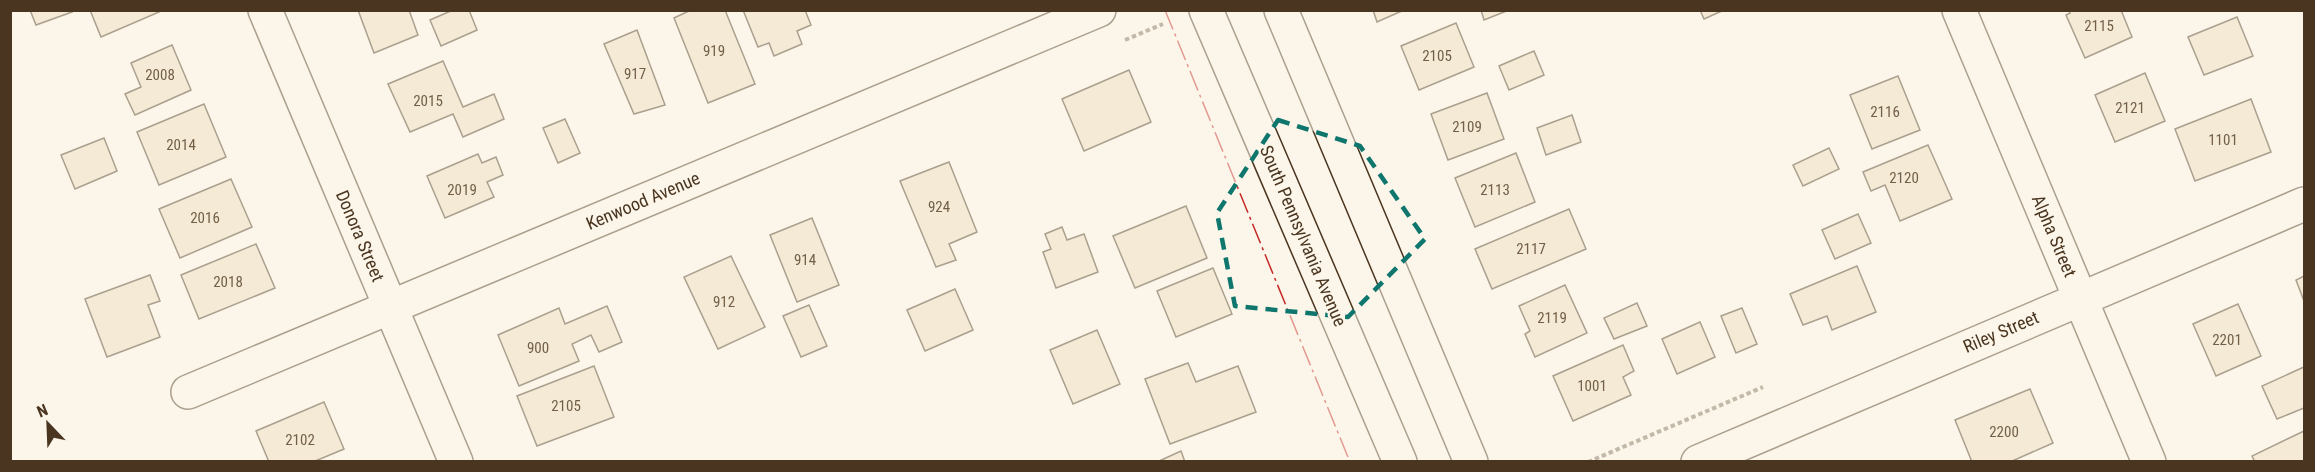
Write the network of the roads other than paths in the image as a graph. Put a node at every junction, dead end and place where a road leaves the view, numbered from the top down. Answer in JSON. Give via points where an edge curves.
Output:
{"nodes":[{"id":1,"x":265,"y":10,"type":"edge"},
{"id":2,"x":1098,"y":10,"type":"edge"},
{"id":3,"x":1206,"y":10,"type":"edge"},
{"id":4,"x":1281,"y":10,"type":"edge"},
{"id":5,"x":1959,"y":10,"type":"edge"},
{"id":6,"x":2304,"y":204,"type":"edge"},
{"id":7,"x":2081,"y":299,"type":"junction"},
{"id":8,"x":390,"y":307,"type":"junction"},
{"id":9,"x":188,"y":392,"type":"dead end"},
{"id":10,"x":456,"y":462,"type":"edge"},
{"id":11,"x":1400,"y":462,"type":"edge"},
{"id":12,"x":1471,"y":462,"type":"edge"},
{"id":13,"x":1698,"y":462,"type":"edge"},
{"id":14,"x":2149,"y":462,"type":"edge"}],
"edges":[{"from":1,"to":8,"type":"street","name":"Donora Street"},
{"from":2,"to":8,"type":"street","name":"Kenwood Avenue"},
{"from":3,"to":11,"type":"street","name":"South Pennsylvania Avenue"},
{"from":4,"to":12,"type":"street"},
{"from":5,"to":7,"type":"street","name":"Alpha Street"},
{"from":6,"to":7,"type":"street","name":"Riley Street"},
{"from":7,"to":13,"type":"street","name":"Riley Street"},
{"from":7,"to":14,"type":"street","name":"Alpha Street"},
{"from":8,"to":9,"type":"street","name":"Kenwood Avenue"},
{"from":8,"to":10,"type":"street","name":"Donora Street"}]}
